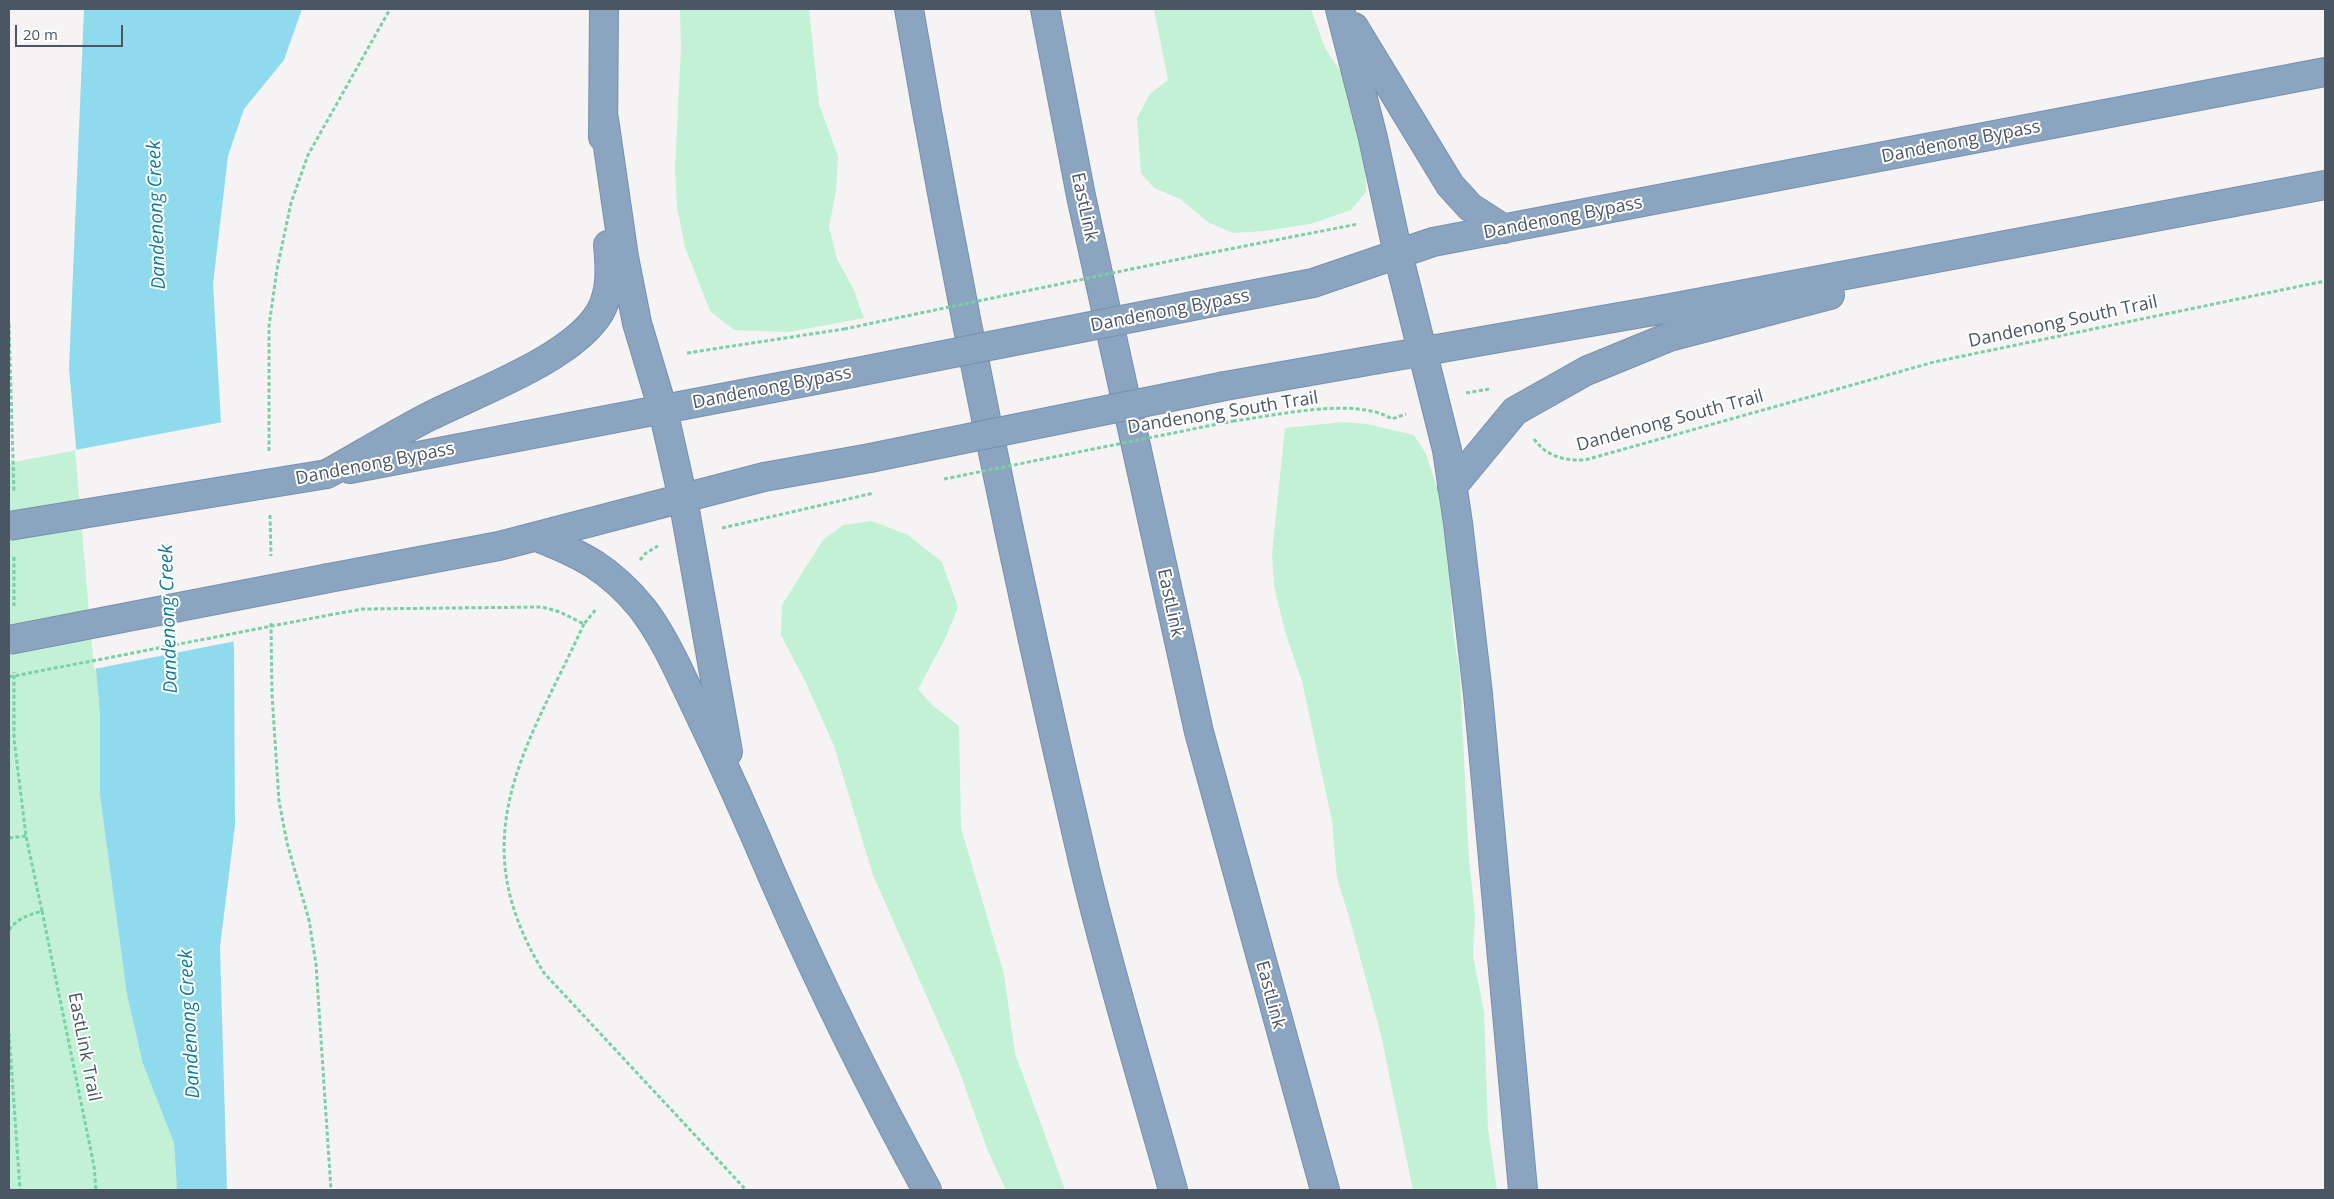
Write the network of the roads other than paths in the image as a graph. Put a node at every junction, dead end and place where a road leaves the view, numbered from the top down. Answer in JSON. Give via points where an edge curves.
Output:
{"nodes":[{"id":1,"x":604,"y":9,"type":"edge"},
{"id":2,"x":909,"y":9,"type":"edge"},
{"id":3,"x":1045,"y":9,"type":"edge"},
{"id":4,"x":1341,"y":9,"type":"edge"},
{"id":5,"x":2325,"y":72,"type":"edge"},
{"id":6,"x":604,"y":119,"type":"junction"},
{"id":7,"x":2325,"y":185,"type":"edge"},
{"id":8,"x":1504,"y":229,"type":"junction"},
{"id":9,"x":2056,"y":236,"type":"junction"},
{"id":10,"x":1398,"y":254,"type":"junction"},
{"id":11,"x":1424,"y":351,"type":"junction"},
{"id":12,"x":663,"y":410,"type":"junction"},
{"id":13,"x":327,"y":474,"type":"junction"},
{"id":14,"x":1452,"y":487,"type":"junction"},
{"id":15,"x":683,"y":499,"type":"junction"},
{"id":16,"x":9,"y":526,"type":"edge"},
{"id":17,"x":537,"y":537,"type":"junction"},
{"id":18,"x":9,"y":640,"type":"edge"},
{"id":19,"x":734,"y":786,"type":"junction"},
{"id":20,"x":927,"y":1190,"type":"edge"},
{"id":21,"x":1173,"y":1190,"type":"edge"},
{"id":22,"x":1325,"y":1190,"type":"edge"},
{"id":23,"x":1523,"y":1190,"type":"edge"}],
"edges":[{"from":1,"to":6,"type":"highway"},
{"from":2,"to":21,"type":"highway","via":[[944,214],[1084,864]]},
{"from":3,"to":22,"type":"highway","name":"EastLink","via":[[1081,196],[1199,732]]},
{"from":4,"to":8,"type":"highway","via":[[1450,185],[1470,207]]},
{"from":4,"to":10,"type":"highway"},
{"from":5,"to":8,"type":"highway","name":"Dandenong Bypass"},
{"from":6,"to":12,"type":"highway","via":[[637,323]]},
{"from":6,"to":13,"type":"highway","via":[[602,166],[611,280],[601,311],[578,337],[544,359],[506,381],[430,416]]},
{"from":7,"to":9,"type":"highway"},
{"from":8,"to":10,"type":"highway","name":"Dandenong Bypass","via":[[1433,242]]},
{"from":9,"to":11,"type":"highway"},
{"from":9,"to":14,"type":"highway","via":[[1669,337],[1586,371],[1515,411]]},
{"from":10,"to":11,"type":"highway"},
{"from":10,"to":12,"type":"highway","name":"Dandenong Bypass","bridge":true,"via":[[1313,284]]},
{"from":11,"to":14,"type":"highway"},
{"from":11,"to":15,"type":"highway","bridge":true,"via":[[1225,386],[764,477]]},
{"from":12,"to":13,"type":"highway","name":"Dandenong Bypass"},
{"from":12,"to":15,"type":"highway"},
{"from":13,"to":16,"type":"highway","name":"Dandenong Bypass","bridge":true},
{"from":14,"to":23,"type":"highway","via":[[1478,694]]},
{"from":15,"to":17,"type":"highway"},
{"from":15,"to":19,"type":"highway"},
{"from":17,"to":18,"type":"highway","bridge":true},
{"from":17,"to":19,"type":"highway","via":[[588,559],[606,571],[642,609],[672,658]]},
{"from":19,"to":20,"type":"highway","via":[[872,1090]]}]}
